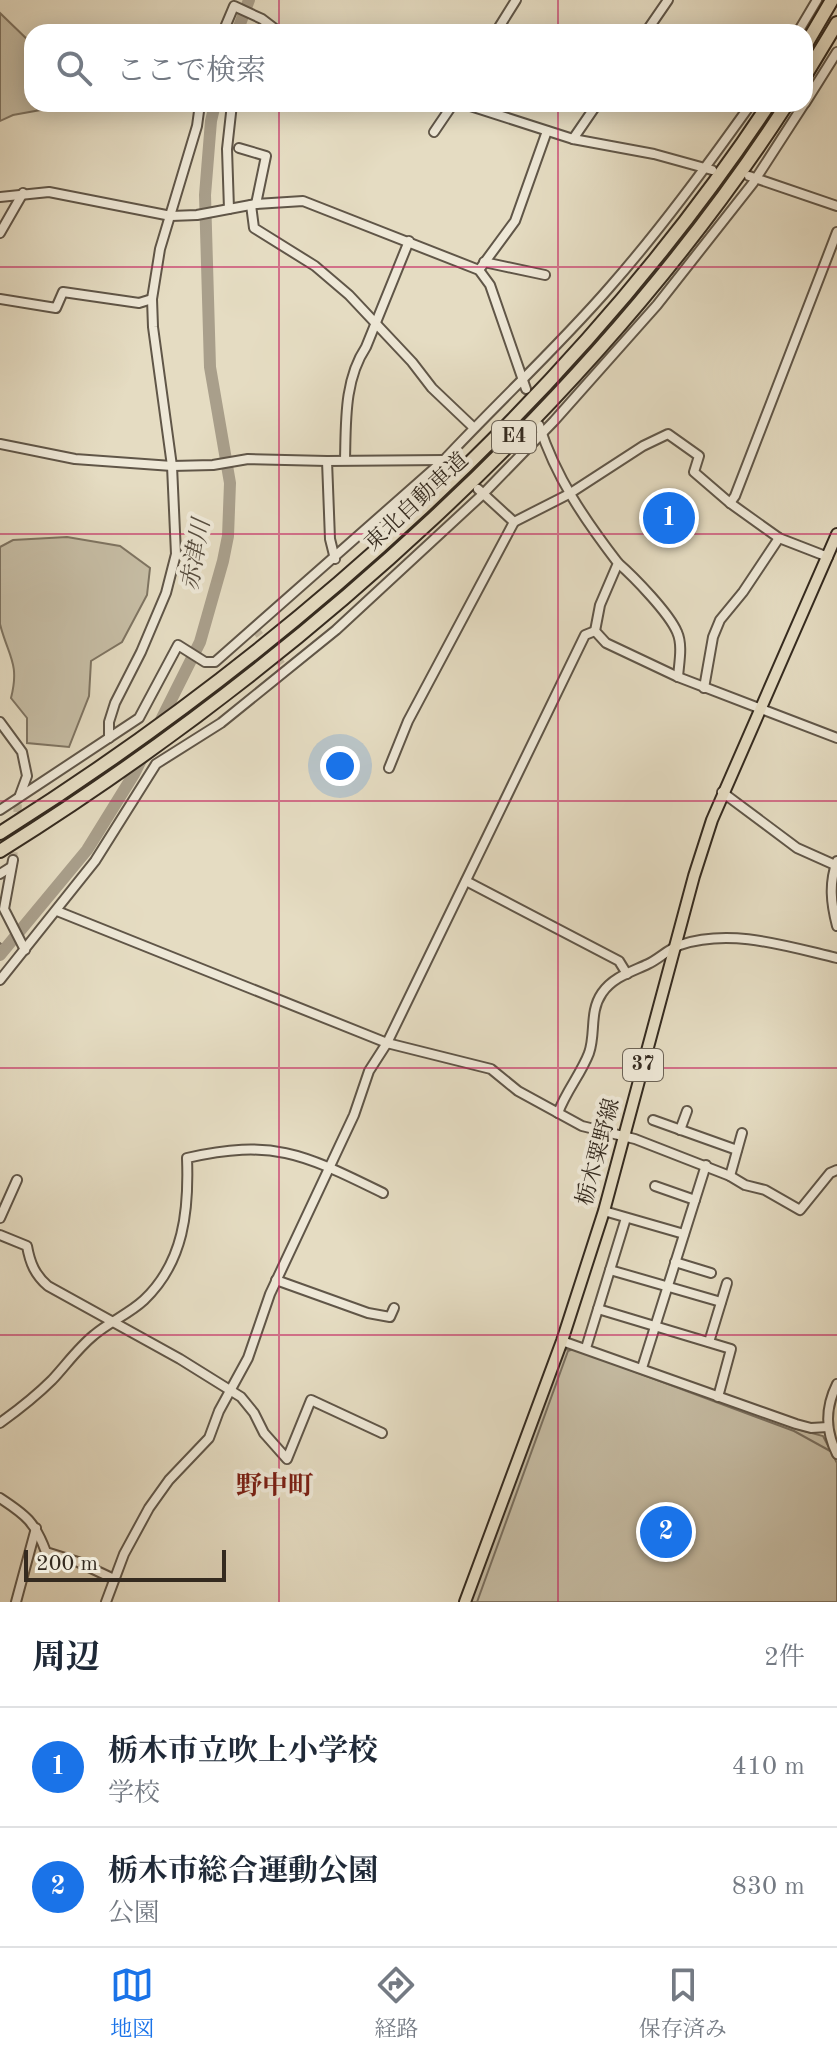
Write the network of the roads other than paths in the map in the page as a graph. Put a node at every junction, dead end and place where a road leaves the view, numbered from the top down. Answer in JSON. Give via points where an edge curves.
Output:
{"nodes":[{"id":1,"x":668,"y":0,"type":"edge"},
{"id":2,"x":817,"y":0,"type":"edge"},
{"id":3,"x":832,"y":0,"type":"edge"},
{"id":4,"x":512,"y":1,"type":"edge"},
{"id":5,"x":237,"y":3,"type":"edge"},
{"id":6,"x":263,"y":20,"type":"junction"},
{"id":7,"x":837,"y":23,"type":"edge"},
{"id":8,"x":226,"y":24,"type":"edge"},
{"id":9,"x":263,"y":24,"type":"edge"},
{"id":10,"x":268,"y":24,"type":"edge"},
{"id":11,"x":500,"y":24,"type":"edge"},
{"id":12,"x":652,"y":24,"type":"edge"},
{"id":13,"x":803,"y":24,"type":"edge"},
{"id":14,"x":813,"y":32,"type":"edge"},
{"id":15,"x":837,"y":52,"type":"edge"},
{"id":16,"x":813,"y":63,"type":"edge"},
{"id":17,"x":813,"y":91,"type":"edge"},
{"id":18,"x":199,"y":112,"type":"edge"},
{"id":19,"x":231,"y":112,"type":"edge"},
{"id":20,"x":448,"y":112,"type":"edge"},
{"id":21,"x":489,"y":112,"type":"edge"},
{"id":22,"x":592,"y":112,"type":"edge"},
{"id":23,"x":746,"y":112,"type":"edge"},
{"id":24,"x":763,"y":112,"type":"edge"},
{"id":25,"x":782,"y":112,"type":"edge"},
{"id":26,"x":799,"y":112,"type":"edge"},
{"id":27,"x":547,"y":131,"type":"junction"},
{"id":28,"x":434,"y":132,"type":"dead end"},
{"id":29,"x":573,"y":139,"type":"junction"},
{"id":30,"x":239,"y":148,"type":"dead end"},
{"id":31,"x":708,"y":169,"type":"junction"},
{"id":32,"x":753,"y":176,"type":"junction"},
{"id":33,"x":23,"y":193,"type":"junction"},
{"id":34,"x":0,"y":197,"type":"edge"},
{"id":35,"x":254,"y":204,"type":"junction"},
{"id":36,"x":837,"y":206,"type":"edge"},
{"id":37,"x":227,"y":210,"type":"junction"},
{"id":38,"x":171,"y":216,"type":"junction"},
{"id":39,"x":837,"y":232,"type":"edge"},
{"id":40,"x":0,"y":233,"type":"edge"},
{"id":41,"x":409,"y":241,"type":"junction"},
{"id":42,"x":482,"y":266,"type":"junction"},
{"id":43,"x":545,"y":275,"type":"dead end"},
{"id":44,"x":0,"y":299,"type":"edge"},
{"id":45,"x":152,"y":299,"type":"junction"},
{"id":46,"x":374,"y":322,"type":"junction"},
{"id":47,"x":521,"y":378,"type":"junction"},
{"id":48,"x":526,"y":389,"type":"dead end"},
{"id":49,"x":473,"y":427,"type":"junction"},
{"id":50,"x":541,"y":429,"type":"junction"},
{"id":51,"x":0,"y":444,"type":"edge"},
{"id":52,"x":345,"y":460,"type":"junction"},
{"id":53,"x":444,"y":460,"type":"junction"},
{"id":54,"x":327,"y":461,"type":"junction"},
{"id":55,"x":172,"y":466,"type":"junction"},
{"id":56,"x":480,"y":492,"type":"junction"},
{"id":57,"x":569,"y":494,"type":"junction"},
{"id":58,"x":730,"y":503,"type":"junction"},
{"id":59,"x":514,"y":522,"type":"junction"},
{"id":60,"x":837,"y":534,"type":"edge"},
{"id":61,"x":779,"y":538,"type":"junction"},
{"id":62,"x":828,"y":557,"type":"junction"},
{"id":63,"x":335,"y":559,"type":"junction"},
{"id":64,"x":618,"y":563,"type":"junction"},
{"id":65,"x":595,"y":631,"type":"junction"},
{"id":66,"x":678,"y":677,"type":"junction"},
{"id":67,"x":704,"y":688,"type":"junction"},
{"id":68,"x":759,"y":709,"type":"junction"},
{"id":69,"x":0,"y":722,"type":"edge"},
{"id":70,"x":109,"y":738,"type":"junction"},
{"id":71,"x":837,"y":738,"type":"edge"},
{"id":72,"x":389,"y":768,"type":"dead end"},
{"id":73,"x":722,"y":792,"type":"junction"},
{"id":74,"x":19,"y":801,"type":"junction"},
{"id":75,"x":0,"y":810,"type":"edge"},
{"id":76,"x":0,"y":833,"type":"edge"},
{"id":77,"x":0,"y":851,"type":"edge"},
{"id":78,"x":836,"y":862,"type":"edge"},
{"id":79,"x":0,"y":874,"type":"edge"},
{"id":80,"x":466,"y":881,"type":"junction"},
{"id":81,"x":834,"y":885,"type":"edge"},
{"id":82,"x":57,"y":911,"type":"junction"},
{"id":83,"x":837,"y":926,"type":"edge"},
{"id":84,"x":675,"y":947,"type":"junction"},
{"id":85,"x":25,"y":950,"type":"junction"},
{"id":86,"x":837,"y":958,"type":"edge"},
{"id":87,"x":627,"y":974,"type":"junction"},
{"id":88,"x":0,"y":980,"type":"edge"},
{"id":89,"x":387,"y":1043,"type":"junction"},
{"id":90,"x":687,"y":1111,"type":"dead end"},
{"id":91,"x":558,"y":1113,"type":"junction"},
{"id":92,"x":653,"y":1120,"type":"dead end"},
{"id":93,"x":680,"y":1130,"type":"junction"},
{"id":94,"x":742,"y":1133,"type":"dead end"},
{"id":95,"x":624,"y":1137,"type":"junction"},
{"id":96,"x":737,"y":1150,"type":"junction"},
{"id":97,"x":706,"y":1165,"type":"junction"},
{"id":98,"x":330,"y":1167,"type":"junction"},
{"id":99,"x":837,"y":1170,"type":"edge"},
{"id":100,"x":730,"y":1176,"type":"junction"},
{"id":101,"x":17,"y":1180,"type":"dead end"},
{"id":102,"x":655,"y":1186,"type":"dead end"},
{"id":103,"x":383,"y":1193,"type":"dead end"},
{"id":104,"x":695,"y":1200,"type":"junction"},
{"id":105,"x":604,"y":1211,"type":"junction"},
{"id":106,"x":0,"y":1218,"type":"edge"},
{"id":107,"x":626,"y":1218,"type":"junction"},
{"id":108,"x":684,"y":1234,"type":"junction"},
{"id":109,"x":0,"y":1235,"type":"edge"},
{"id":110,"x":675,"y":1262,"type":"junction"},
{"id":111,"x":610,"y":1270,"type":"junction"},
{"id":112,"x":711,"y":1273,"type":"dead end"},
{"id":113,"x":276,"y":1280,"type":"junction"},
{"id":114,"x":727,"y":1283,"type":"dead end"},
{"id":115,"x":667,"y":1285,"type":"junction"},
{"id":116,"x":721,"y":1302,"type":"junction"},
{"id":117,"x":394,"y":1308,"type":"dead end"},
{"id":118,"x":598,"y":1309,"type":"junction"},
{"id":119,"x":114,"y":1322,"type":"junction"},
{"id":120,"x":655,"y":1324,"type":"junction"},
{"id":121,"x":562,"y":1341,"type":"junction"},
{"id":122,"x":709,"y":1342,"type":"junction"},
{"id":123,"x":586,"y":1348,"type":"junction"},
{"id":124,"x":642,"y":1368,"type":"junction"},
{"id":125,"x":837,"y":1384,"type":"edge"},
{"id":126,"x":230,"y":1390,"type":"junction"},
{"id":127,"x":718,"y":1397,"type":"junction"},
{"id":128,"x":0,"y":1423,"type":"edge"},
{"id":129,"x":828,"y":1427,"type":"junction"},
{"id":130,"x":382,"y":1433,"type":"dead end"},
{"id":131,"x":837,"y":1454,"type":"edge"},
{"id":132,"x":0,"y":1498,"type":"edge"},
{"id":133,"x":36,"y":1527,"type":"junction"},
{"id":134,"x":114,"y":1579,"type":"junction"},
{"id":135,"x":16,"y":1602,"type":"edge"},
{"id":136,"x":106,"y":1602,"type":"edge"},
{"id":137,"x":465,"y":1602,"type":"edge"}],
"edges":[{"from":1,"to":12,"type":"street"},
{"from":2,"to":13,"type":"street"},
{"from":3,"to":14,"type":"highway"},
{"from":4,"to":11,"type":"street"},
{"from":5,"to":6,"type":"street"},
{"from":5,"to":8,"type":"street"},
{"from":6,"to":9,"type":"street"},
{"from":6,"to":10,"type":"street"},
{"from":7,"to":16,"type":"highway"},
{"from":15,"to":17,"type":"street"},
{"from":18,"to":38,"type":"street"},
{"from":19,"to":37,"type":"street"},
{"from":20,"to":28,"type":"street"},
{"from":21,"to":27,"type":"street"},
{"from":22,"to":29,"type":"street"},
{"from":23,"to":31,"type":"street"},
{"from":24,"to":76,"type":"highway","name":"東北自動車道","number":"E4","via":[[654,260],[582,344],[441,488],[208,687]]},
{"from":25,"to":77,"type":"highway","name":"東北自動車道","number":"E4","via":[[685,245],[594,353],[433,517],[272,657],[86,795]]},
{"from":26,"to":32,"type":"street"},
{"from":27,"to":29,"type":"street"},
{"from":27,"to":42,"type":"street","via":[[515,221]]},
{"from":29,"to":31,"type":"street"},
{"from":30,"to":35,"type":"street","via":[[266,156]]},
{"from":31,"to":47,"type":"street","via":[[609,288]]},
{"from":32,"to":36,"type":"street"},
{"from":32,"to":50,"type":"street","via":[[657,305]]},
{"from":33,"to":34,"type":"street"},
{"from":33,"to":38,"type":"street","via":[[71,195]]},
{"from":33,"to":40,"type":"street"},
{"from":35,"to":37,"type":"street"},
{"from":35,"to":41,"type":"street","via":[[303,201]]},
{"from":35,"to":46,"type":"street","via":[[254,228],[315,266]]},
{"from":37,"to":38,"type":"street"},
{"from":38,"to":45,"type":"street"},
{"from":39,"to":58,"type":"street"},
{"from":41,"to":42,"type":"street"},
{"from":41,"to":46,"type":"street"},
{"from":42,"to":43,"type":"street"},
{"from":42,"to":47,"type":"street"},
{"from":44,"to":45,"type":"street","via":[[56,308],[63,292],[139,303]]},
{"from":45,"to":55,"type":"street"},
{"from":46,"to":49,"type":"street"},
{"from":46,"to":52,"type":"street","via":[[355,363]]},
{"from":47,"to":48,"type":"street"},
{"from":47,"to":49,"type":"street"},
{"from":49,"to":53,"type":"street"},
{"from":50,"to":56,"type":"street"},
{"from":50,"to":57,"type":"street"},
{"from":51,"to":55,"type":"street","via":[[75,459]]},
{"from":52,"to":53,"type":"street"},
{"from":52,"to":54,"type":"street"},
{"from":53,"to":63,"type":"street"},
{"from":54,"to":55,"type":"street","via":[[245,459]]},
{"from":54,"to":63,"type":"street"},
{"from":55,"to":70,"type":"street","via":[[172,572],[115,703]]},
{"from":56,"to":59,"type":"street"},
{"from":56,"to":82,"type":"street","via":[[336,630],[221,723],[156,764]]},
{"from":57,"to":58,"type":"street","via":[[668,434],[699,456],[694,472]]},
{"from":57,"to":59,"type":"street"},
{"from":57,"to":64,"type":"street"},
{"from":58,"to":61,"type":"street"},
{"from":59,"to":72,"type":"street","via":[[408,721]]},
{"from":60,"to":62,"type":"main road","name":"栃木粟野線","number":"37"},
{"from":61,"to":62,"type":"street"},
{"from":61,"to":67,"type":"street","via":[[720,620]]},
{"from":62,"to":68,"type":"main road","name":"栃木粟野線","number":"37"},
{"from":63,"to":70,"type":"street","via":[[215,662],[205,662],[178,645],[139,718]]},
{"from":64,"to":65,"type":"street"},
{"from":64,"to":66,"type":"street","via":[[677,633]]},
{"from":65,"to":66,"type":"street","via":[[606,643]]},
{"from":65,"to":80,"type":"street","via":[[585,635]]},
{"from":66,"to":67,"type":"street"},
{"from":67,"to":68,"type":"street"},
{"from":68,"to":71,"type":"street"},
{"from":68,"to":73,"type":"main road","name":"栃木粟野線","number":"37"},
{"from":69,"to":74,"type":"street","via":[[22,752],[27,776]]},
{"from":70,"to":74,"type":"street"},
{"from":73,"to":78,"type":"street","via":[[797,848]]},
{"from":73,"to":84,"type":"main road","name":"栃木粟野線","number":"37"},
{"from":74,"to":75,"type":"street"},
{"from":78,"to":81,"type":"street"},
{"from":79,"to":85,"type":"street","via":[[12,864],[4,909]]},
{"from":80,"to":87,"type":"street","via":[[619,961]]},
{"from":80,"to":89,"type":"street"},
{"from":81,"to":83,"type":"street","via":[[831,906]]},
{"from":82,"to":85,"type":"street"},
{"from":82,"to":89,"type":"street"},
{"from":84,"to":86,"type":"street","via":[[709,940],[764,940]]},
{"from":84,"to":87,"type":"street"},
{"from":84,"to":95,"type":"main road","name":"栃木粟野線","number":"37"},
{"from":85,"to":88,"type":"street"},
{"from":87,"to":91,"type":"street","via":[[600,998],[590,1049]]},
{"from":89,"to":91,"type":"street","via":[[491,1069]]},
{"from":89,"to":98,"type":"street","via":[[369,1071]]},
{"from":90,"to":93,"type":"street"},
{"from":91,"to":95,"type":"street","via":[[582,1126]]},
{"from":92,"to":93,"type":"street"},
{"from":93,"to":96,"type":"street"},
{"from":94,"to":96,"type":"street"},
{"from":95,"to":97,"type":"street"},
{"from":95,"to":105,"type":"main road","name":"栃木粟野線","number":"37"},
{"from":96,"to":100,"type":"street"},
{"from":97,"to":100,"type":"street"},
{"from":97,"to":104,"type":"street"},
{"from":98,"to":103,"type":"street"},
{"from":98,"to":113,"type":"street"},
{"from":98,"to":119,"type":"street","via":[[266,1149],[187,1158],[186,1216],[172,1260],[143,1301]]},
{"from":99,"to":100,"type":"street","via":[[800,1210]]},
{"from":101,"to":106,"type":"street"},
{"from":102,"to":104,"type":"street"},
{"from":104,"to":108,"type":"street"},
{"from":105,"to":107,"type":"street"},
{"from":105,"to":121,"type":"main road","name":"栃木粟野線","number":"37"},
{"from":107,"to":108,"type":"street"},
{"from":107,"to":111,"type":"street"},
{"from":108,"to":110,"type":"street"},
{"from":109,"to":119,"type":"street","via":[[27,1246],[30,1262],[48,1286]]},
{"from":110,"to":112,"type":"street"},
{"from":110,"to":115,"type":"street"},
{"from":111,"to":115,"type":"street"},
{"from":111,"to":118,"type":"street"},
{"from":113,"to":117,"type":"street","via":[[368,1313],[390,1317]]},
{"from":113,"to":126,"type":"street","via":[[248,1358]]},
{"from":114,"to":116,"type":"street"},
{"from":115,"to":116,"type":"street"},
{"from":115,"to":120,"type":"street"},
{"from":116,"to":122,"type":"street"},
{"from":118,"to":120,"type":"street"},
{"from":118,"to":123,"type":"street"},
{"from":119,"to":126,"type":"street"},
{"from":119,"to":128,"type":"street"},
{"from":120,"to":122,"type":"street"},
{"from":120,"to":124,"type":"street"},
{"from":121,"to":123,"type":"street"},
{"from":121,"to":137,"type":"main road","name":"栃木粟野線","number":"37"},
{"from":122,"to":127,"type":"street","via":[[731,1349]]},
{"from":123,"to":124,"type":"street"},
{"from":124,"to":127,"type":"street"},
{"from":125,"to":129,"type":"street"},
{"from":126,"to":130,"type":"street","via":[[241,1397],[287,1459],[311,1400]]},
{"from":126,"to":134,"type":"street","via":[[209,1438],[149,1508]]},
{"from":127,"to":129,"type":"street","via":[[796,1424]]},
{"from":129,"to":131,"type":"street"},
{"from":132,"to":133,"type":"street"},
{"from":133,"to":134,"type":"street","via":[[46,1552]]},
{"from":133,"to":135,"type":"street"},
{"from":134,"to":136,"type":"street"}]}
